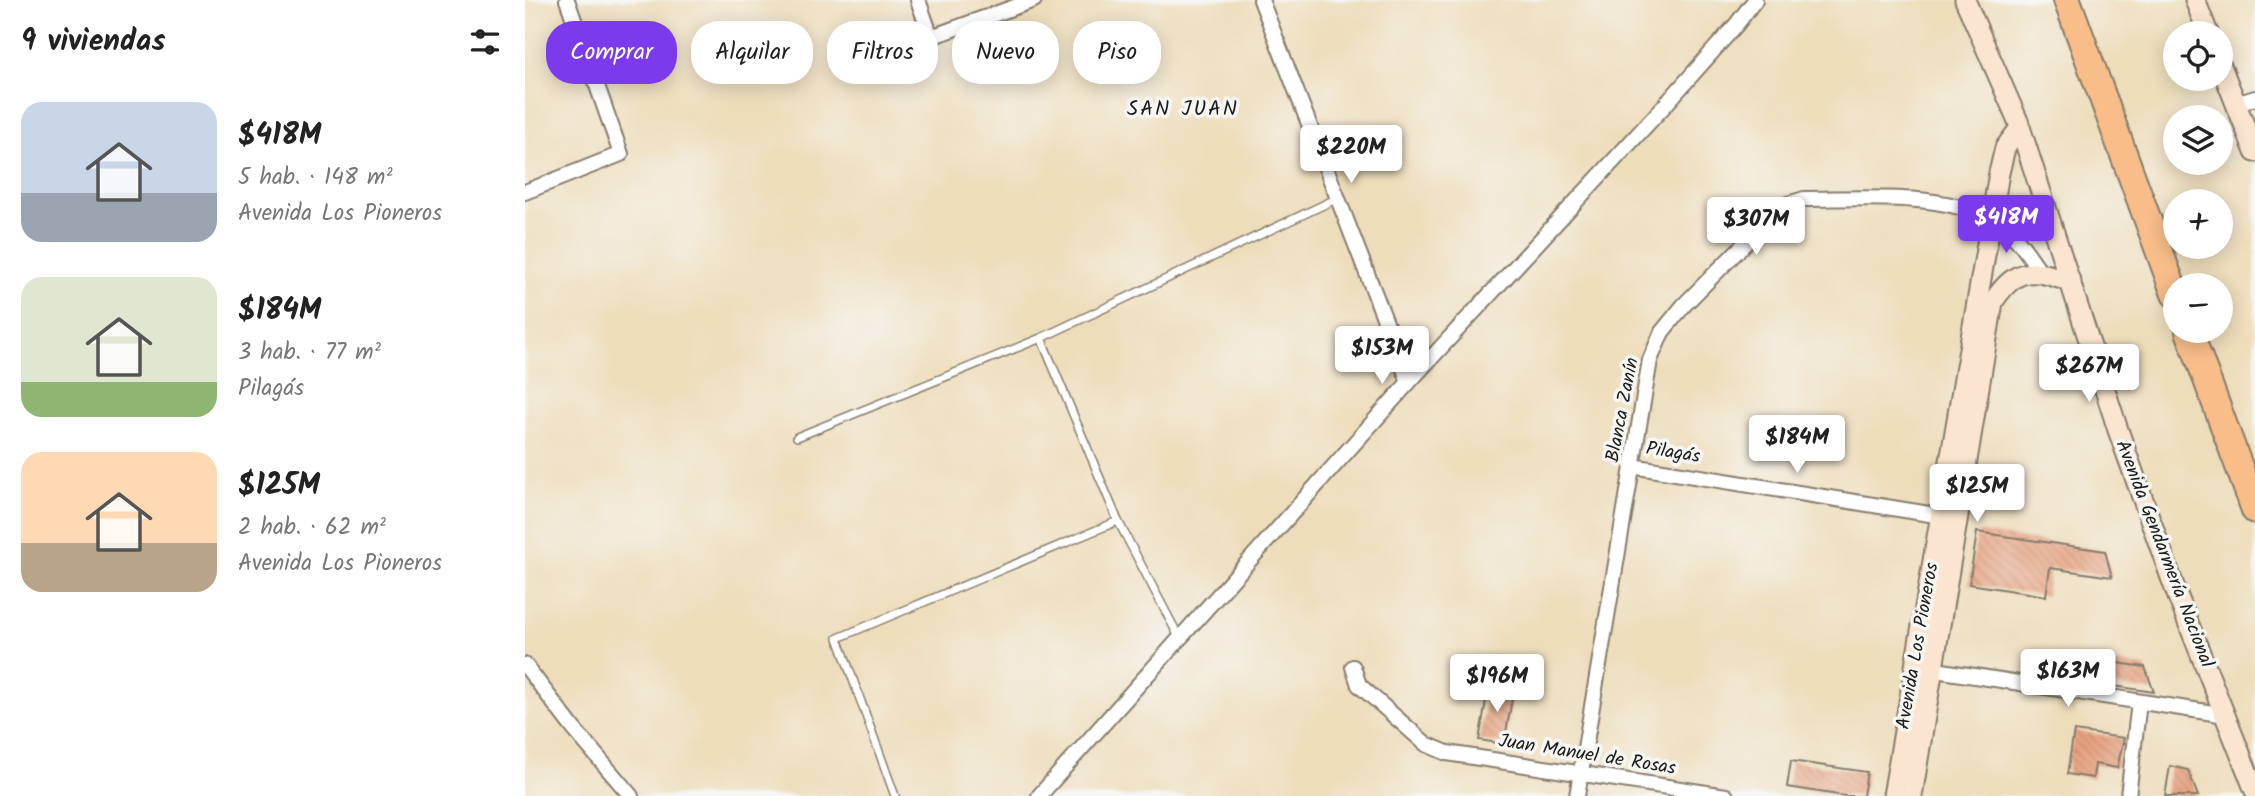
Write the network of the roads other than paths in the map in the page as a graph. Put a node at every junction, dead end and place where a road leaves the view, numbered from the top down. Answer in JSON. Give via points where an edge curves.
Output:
{"nodes":[{"id":1,"x":567,"y":0,"type":"edge"},
{"id":2,"x":918,"y":0,"type":"edge"},
{"id":3,"x":1034,"y":0,"type":"edge"},
{"id":4,"x":1261,"y":0,"type":"edge"},
{"id":5,"x":1755,"y":0,"type":"edge"},
{"id":6,"x":1965,"y":0,"type":"edge"},
{"id":7,"x":2067,"y":0,"type":"edge"},
{"id":8,"x":2195,"y":0,"type":"edge"},
{"id":9,"x":2203,"y":21,"type":"edge"},
{"id":10,"x":2231,"y":91,"type":"edge"},
{"id":11,"x":2255,"y":98,"type":"edge"},
{"id":12,"x":2236,"y":104,"type":"junction"},
{"id":13,"x":2020,"y":128,"type":"junction"},
{"id":14,"x":2255,"y":152,"type":"edge"},
{"id":15,"x":525,"y":192,"type":"edge"},
{"id":16,"x":1338,"y":198,"type":"junction"},
{"id":17,"x":1991,"y":219,"type":"junction"},
{"id":18,"x":2040,"y":271,"type":"junction"},
{"id":19,"x":2167,"y":273,"type":"edge"},
{"id":20,"x":2071,"y":282,"type":"junction"},
{"id":21,"x":1041,"y":338,"type":"junction"},
{"id":22,"x":2193,"y":343,"type":"edge"},
{"id":23,"x":1409,"y":382,"type":"junction"},
{"id":24,"x":797,"y":437,"type":"dead end"},
{"id":25,"x":1632,"y":466,"type":"junction"},
{"id":26,"x":2255,"y":510,"type":"edge"},
{"id":27,"x":1949,"y":518,"type":"junction"},
{"id":28,"x":1118,"y":521,"type":"junction"},
{"id":29,"x":1179,"y":638,"type":"junction"},
{"id":30,"x":525,"y":665,"type":"edge"},
{"id":31,"x":1353,"y":667,"type":"dead end"},
{"id":32,"x":1924,"y":669,"type":"junction"},
{"id":33,"x":2139,"y":702,"type":"junction"},
{"id":34,"x":2226,"y":715,"type":"junction"},
{"id":35,"x":1581,"y":772,"type":"junction"},
{"id":36,"x":2255,"y":792,"type":"edge"},
{"id":37,"x":631,"y":796,"type":"edge"},
{"id":38,"x":895,"y":796,"type":"edge"},
{"id":39,"x":1039,"y":796,"type":"edge"},
{"id":40,"x":1577,"y":796,"type":"edge"},
{"id":41,"x":1726,"y":796,"type":"edge"},
{"id":42,"x":1893,"y":796,"type":"edge"},
{"id":43,"x":1912,"y":796,"type":"edge"},
{"id":44,"x":2128,"y":796,"type":"edge"}],
"edges":[{"from":1,"to":15,"type":"street","via":[[621,154]]},
{"from":2,"to":3,"type":"street","via":[[932,37]]},
{"from":4,"to":16,"type":"street"},
{"from":5,"to":23,"type":"street","via":[[1666,104]]},
{"from":6,"to":13,"type":"main road","name":"Avenida Gendarmería Nacional"},
{"from":7,"to":19,"type":"highway"},
{"from":8,"to":9,"type":"main road"},
{"from":10,"to":12,"type":"main road"},
{"from":11,"to":12,"type":"street"},
{"from":12,"to":14,"type":"main road"},
{"from":13,"to":17,"type":"main road","name":"Avenida Los Pioneros","via":[[2005,148]]},
{"from":13,"to":20,"type":"main road","name":"Avenida Gendarmería Nacional"},
{"from":16,"to":21,"type":"lane"},
{"from":16,"to":23,"type":"street"},
{"from":17,"to":18,"type":"street","via":[[2011,234]]},
{"from":17,"to":25,"type":"street","name":"Blanca Zanín","via":[[1950,204],[1804,199],[1788,204],[1661,332],[1650,360]]},
{"from":17,"to":27,"type":"main road","name":"Avenida Los Pioneros"},
{"from":18,"to":20,"type":"main road"},
{"from":18,"to":27,"type":"main road","name":"Avenida Los Pioneros","via":[[2019,274],[2004,285],[1993,302]]},
{"from":20,"to":34,"type":"main road","name":"Avenida Gendarmería Nacional","via":[[2118,430]]},
{"from":21,"to":24,"type":"lane"},
{"from":21,"to":28,"type":"lane"},
{"from":22,"to":26,"type":"highway"},
{"from":23,"to":29,"type":"street"},
{"from":25,"to":27,"type":"street","name":"Pilagás"},
{"from":25,"to":35,"type":"street","name":"Blanca Zanín"},
{"from":27,"to":32,"type":"main road","name":"Avenida Los Pioneros"},
{"from":28,"to":29,"type":"lane"},
{"from":28,"to":38,"type":"lane","via":[[838,638]]},
{"from":29,"to":39,"type":"street"},
{"from":30,"to":37,"type":"street"},
{"from":31,"to":35,"type":"street","name":"Juan Manuel de Rosas","via":[[1359,685],[1426,744],[1447,754]]},
{"from":32,"to":33,"type":"street"},
{"from":32,"to":42,"type":"main road","name":"Avenida Los Pioneros"},
{"from":32,"to":43,"type":"main road","name":"Avenida Los Pioneros"},
{"from":33,"to":34,"type":"street"},
{"from":33,"to":44,"type":"street"},
{"from":34,"to":36,"type":"main road","name":"Avenida Gendarmería Nacional"},
{"from":35,"to":40,"type":"street","name":"Blanca Zanín"},
{"from":35,"to":41,"type":"street","name":"Juan Manuel de Rosas"}]}
